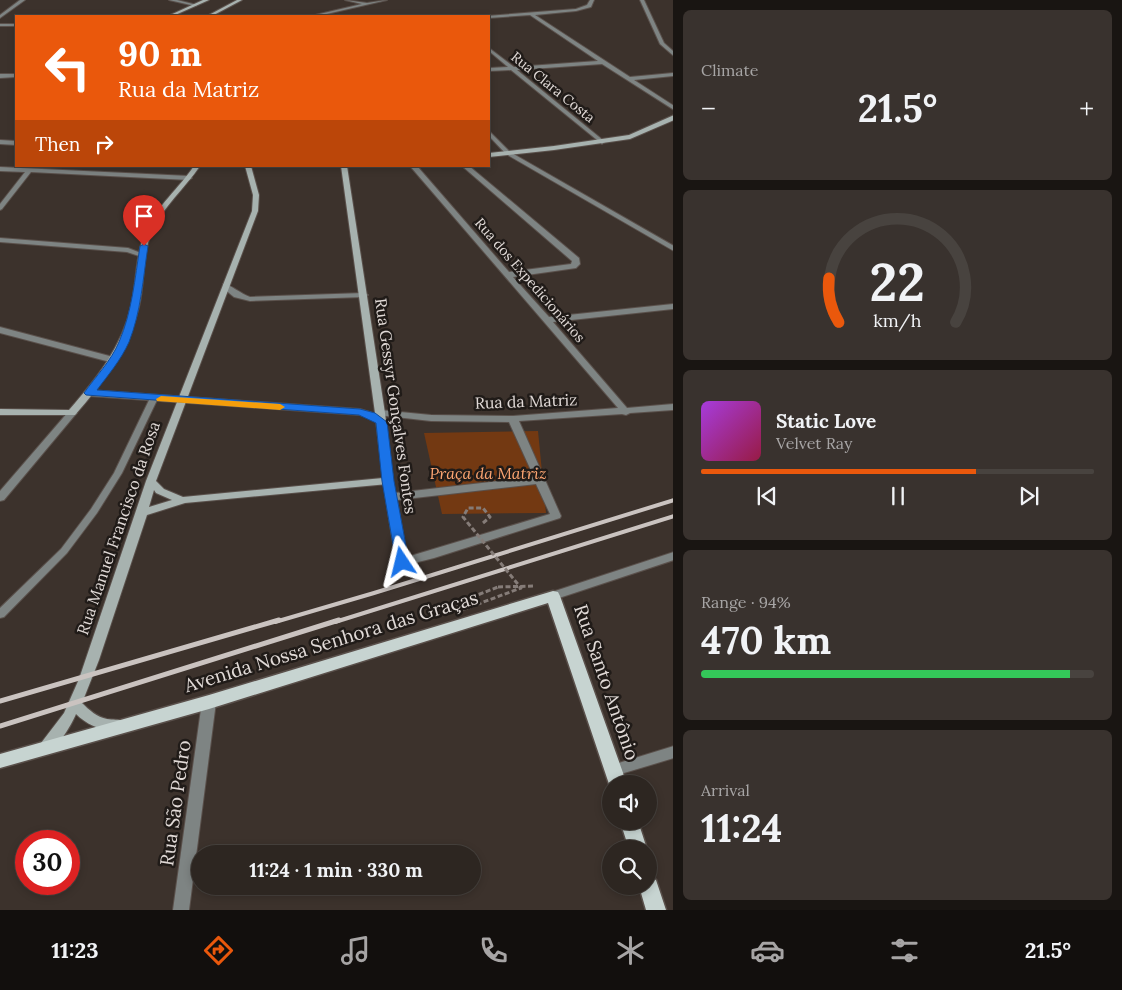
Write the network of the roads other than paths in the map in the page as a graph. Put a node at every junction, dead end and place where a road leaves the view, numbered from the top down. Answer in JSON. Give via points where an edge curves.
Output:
{"nodes":[{"id":1,"x":23,"y":0,"type":"edge"},
{"id":2,"x":171,"y":0,"type":"edge"},
{"id":3,"x":207,"y":0,"type":"edge"},
{"id":4,"x":240,"y":0,"type":"edge"},
{"id":5,"x":346,"y":0,"type":"edge"},
{"id":6,"x":385,"y":0,"type":"edge"},
{"id":7,"x":592,"y":0,"type":"edge"},
{"id":8,"x":642,"y":0,"type":"edge"},
{"id":9,"x":371,"y":4,"type":"junction"},
{"id":10,"x":195,"y":5,"type":"junction"},
{"id":11,"x":530,"y":13,"type":"junction"},
{"id":12,"x":172,"y":15,"type":"edge"},
{"id":13,"x":211,"y":15,"type":"edge"},
{"id":14,"x":318,"y":15,"type":"edge"},
{"id":15,"x":490,"y":17,"type":"edge"},
{"id":16,"x":0,"y":18,"type":"edge"},
{"id":17,"x":0,"y":25,"type":"edge"},
{"id":18,"x":15,"y":25,"type":"edge"},
{"id":19,"x":490,"y":50,"type":"edge"},
{"id":20,"x":673,"y":55,"type":"edge"},
{"id":21,"x":603,"y":62,"type":"junction"},
{"id":22,"x":512,"y":68,"type":"junction"},
{"id":23,"x":490,"y":70,"type":"edge"},
{"id":24,"x":673,"y":74,"type":"edge"},
{"id":25,"x":0,"y":76,"type":"edge"},
{"id":26,"x":15,"y":76,"type":"edge"},
{"id":27,"x":629,"y":79,"type":"junction"},
{"id":28,"x":673,"y":109,"type":"edge"},
{"id":29,"x":673,"y":117,"type":"edge"},
{"id":30,"x":490,"y":134,"type":"edge"},
{"id":31,"x":0,"y":142,"type":"edge"},
{"id":32,"x":602,"y":142,"type":"junction"},
{"id":33,"x":15,"y":143,"type":"edge"},
{"id":34,"x":508,"y":153,"type":"junction"},
{"id":35,"x":490,"y":155,"type":"edge"},
{"id":36,"x":196,"y":167,"type":"edge"},
{"id":37,"x":248,"y":167,"type":"edge"},
{"id":38,"x":344,"y":167,"type":"edge"},
{"id":39,"x":414,"y":167,"type":"edge"},
{"id":40,"x":465,"y":167,"type":"edge"},
{"id":41,"x":0,"y":169,"type":"edge"},
{"id":42,"x":30,"y":170,"type":"junction"},
{"id":43,"x":188,"y":178,"type":"junction"},
{"id":44,"x":0,"y":208,"type":"edge"},
{"id":45,"x":0,"y":240,"type":"edge"},
{"id":46,"x":672,"y":248,"type":"edge"},
{"id":47,"x":143,"y":251,"type":"junction"},
{"id":48,"x":507,"y":275,"type":"junction"},
{"id":49,"x":226,"y":286,"type":"junction"},
{"id":50,"x":364,"y":296,"type":"junction"},
{"id":51,"x":673,"y":306,"type":"edge"},
{"id":52,"x":548,"y":320,"type":"junction"},
{"id":53,"x":0,"y":330,"type":"edge"},
{"id":54,"x":114,"y":360,"type":"junction"},
{"id":55,"x":89,"y":393,"type":"junction"},
{"id":56,"x":154,"y":398,"type":"junction"},
{"id":57,"x":181,"y":400,"type":"junction"},
{"id":58,"x":673,"y":407,"type":"edge"},
{"id":59,"x":0,"y":412,"type":"edge"},
{"id":60,"x":626,"y":412,"type":"junction"},
{"id":61,"x":72,"y":413,"type":"junction"},
{"id":62,"x":381,"y":418,"type":"junction"},
{"id":63,"x":513,"y":419,"type":"junction"},
{"id":64,"x":540,"y":480,"type":"junction"},
{"id":65,"x":151,"y":481,"type":"junction"},
{"id":66,"x":388,"y":481,"type":"junction"},
{"id":67,"x":391,"y":497,"type":"junction"},
{"id":68,"x":0,"y":498,"type":"edge"},
{"id":69,"x":184,"y":500,"type":"junction"},
{"id":70,"x":142,"y":512,"type":"junction"},
{"id":71,"x":673,"y":556,"type":"edge"},
{"id":72,"x":552,"y":596,"type":"junction"},
{"id":73,"x":0,"y":614,"type":"edge"},
{"id":74,"x":209,"y":702,"type":"junction"},
{"id":75,"x":75,"y":703,"type":"junction"},
{"id":76,"x":127,"y":725,"type":"junction"},
{"id":77,"x":44,"y":748,"type":"junction"},
{"id":78,"x":673,"y":752,"type":"edge"},
{"id":79,"x":0,"y":761,"type":"edge"},
{"id":80,"x":615,"y":775,"type":"edge"},
{"id":81,"x":621,"y":775,"type":"edge"},
{"id":82,"x":652,"y":895,"type":"edge"},
{"id":83,"x":181,"y":910,"type":"edge"},
{"id":84,"x":656,"y":910,"type":"edge"}],
"edges":[{"from":1,"to":16,"type":"street"},
{"from":2,"to":10,"type":"street"},
{"from":3,"to":10,"type":"main road"},
{"from":4,"to":13,"type":"main road"},
{"from":5,"to":9,"type":"street"},
{"from":6,"to":9,"type":"street"},
{"from":7,"to":11,"type":"street","via":[[589,6],[576,10]]},
{"from":8,"to":20,"type":"street","via":[[662,44]]},
{"from":9,"to":14,"type":"street"},
{"from":10,"to":12,"type":"main road"},
{"from":11,"to":15,"type":"street"},
{"from":11,"to":21,"type":"street"},
{"from":17,"to":18,"type":"street"},
{"from":19,"to":22,"type":"street","name":"Rua Clara Costa"},
{"from":21,"to":22,"type":"street"},
{"from":21,"to":27,"type":"street"},
{"from":22,"to":23,"type":"street"},
{"from":22,"to":32,"type":"street","name":"Rua Clara Costa"},
{"from":24,"to":27,"type":"street"},
{"from":25,"to":26,"type":"street"},
{"from":27,"to":28,"type":"street"},
{"from":29,"to":32,"type":"main road","via":[[640,133]]},
{"from":30,"to":34,"type":"street"},
{"from":31,"to":33,"type":"street"},
{"from":32,"to":34,"type":"main road"},
{"from":34,"to":35,"type":"main road"},
{"from":34,"to":46,"type":"street"},
{"from":36,"to":43,"type":"main road"},
{"from":37,"to":49,"type":"main road","name":"Rua Manuel Francisco da Rosa","via":[[256,195],[255,210]]},
{"from":38,"to":50,"type":"main road","name":"Rua Gessyr Gonçalves Fontes"},
{"from":39,"to":48,"type":"street","name":"Rua dos Expedicionários"},
{"from":40,"to":48,"type":"street","via":[[576,260],[573,266]]},
{"from":41,"to":42,"type":"street"},
{"from":42,"to":43,"type":"street"},
{"from":42,"to":44,"type":"street"},
{"from":43,"to":47,"type":"main road","via":[[157,218]]},
{"from":45,"to":47,"type":"street"},
{"from":47,"to":54,"type":"main road","via":[[135,305],[124,342]]},
{"from":48,"to":52,"type":"street","name":"Rua dos Expedicionários"},
{"from":49,"to":50,"type":"street","via":[[237,295],[250,299]]},
{"from":49,"to":57,"type":"main road","name":"Rua Manuel Francisco da Rosa"},
{"from":50,"to":62,"type":"main road","name":"Rua Gessyr Gonçalves Fontes"},
{"from":51,"to":52,"type":"street"},
{"from":52,"to":60,"type":"street","name":"Rua dos Expedicionários"},
{"from":53,"to":54,"type":"street"},
{"from":54,"to":55,"type":"main road"},
{"from":55,"to":56,"type":"street","name":"Rua da Matriz"},
{"from":55,"to":61,"type":"main road"},
{"from":56,"to":57,"type":"street","name":"Rua da Matriz"},
{"from":56,"to":73,"type":"lane","via":[[118,473],[94,510],[64,551]]},
{"from":57,"to":62,"type":"street","name":"Rua da Matriz","via":[[360,412]]},
{"from":57,"to":65,"type":"main road","name":"Rua Manuel Francisco da Rosa"},
{"from":58,"to":60,"type":"street","name":"Rua da Matriz"},
{"from":59,"to":61,"type":"main road"},
{"from":60,"to":63,"type":"street","name":"Rua da Matriz"},
{"from":61,"to":68,"type":"street"},
{"from":62,"to":63,"type":"street","name":"Rua da Matriz"},
{"from":62,"to":66,"type":"main road","name":"Rua Gessyr Gonçalves Fontes"},
{"from":63,"to":64,"type":"street"},
{"from":64,"to":67,"type":"street"},
{"from":64,"to":67,"type":"street","name":"Rua Gessyr Gonçalves Fontes","via":[[556,516],[402,562]]},
{"from":65,"to":69,"type":"main road","via":[[160,491]]},
{"from":65,"to":70,"type":"main road","name":"Rua Manuel Francisco da Rosa"},
{"from":66,"to":67,"type":"street","name":"Rua Gessyr Gonçalves Fontes"},
{"from":66,"to":69,"type":"main road"},
{"from":69,"to":70,"type":"main road"},
{"from":70,"to":75,"type":"main road","name":"Rua Manuel Francisco da Rosa"},
{"from":71,"to":72,"type":"street","name":"Avenida Nossa Senhora das Graças"},
{"from":72,"to":74,"type":"main road","name":"Avenida Nossa Senhora das Graças"},
{"from":72,"to":80,"type":"main road","name":"Rua Santo Antônio"},
{"from":74,"to":76,"type":"main road","name":"Avenida Nossa Senhora das Graças"},
{"from":74,"to":83,"type":"street","name":"Rua São Pedro"},
{"from":75,"to":76,"type":"main road","via":[[85,715],[102,723]]},
{"from":75,"to":77,"type":"main road","name":"Rua Manuel Francisco da Rosa","via":[[58,734]]},
{"from":76,"to":77,"type":"main road","name":"Avenida Nossa Senhora das Graças"},
{"from":77,"to":79,"type":"main road","name":"Avenida Nossa Senhora das Graças"},
{"from":78,"to":81,"type":"street"},
{"from":82,"to":84,"type":"main road"}]}
